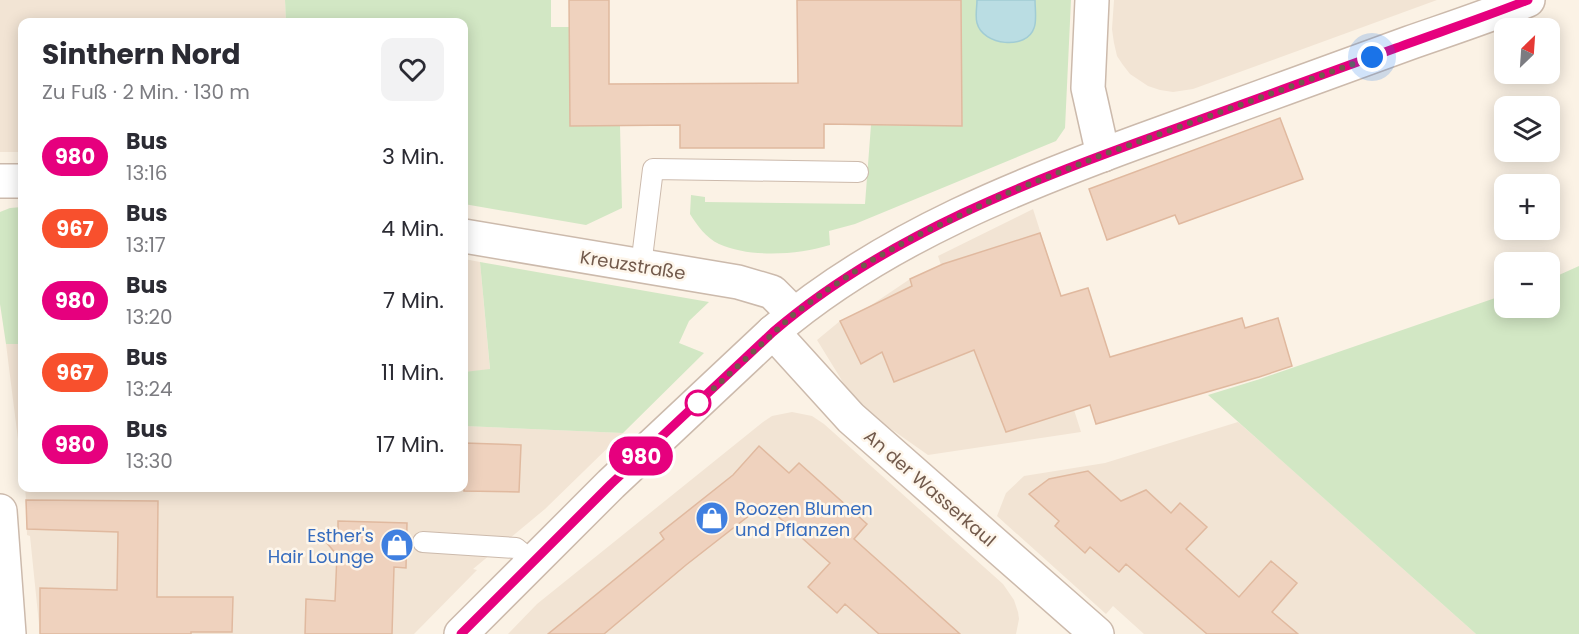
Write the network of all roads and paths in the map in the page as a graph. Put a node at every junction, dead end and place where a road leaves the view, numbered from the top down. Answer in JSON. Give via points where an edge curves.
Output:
{"nodes":[{"id":1,"x":1092,"y":0,"type":"edge"},
{"id":2,"x":1528,"y":0,"type":"edge"},
{"id":3,"x":1102,"y":155,"type":"junction"},
{"id":4,"x":858,"y":172,"type":"dead end"},
{"id":5,"x":0,"y":180,"type":"edge"},
{"id":6,"x":18,"y":181,"type":"edge"},
{"id":7,"x":468,"y":237,"type":"edge"},
{"id":8,"x":641,"y":266,"type":"junction"},
{"id":9,"x":783,"y":323,"type":"junction"},
{"id":10,"x":0,"y":511,"type":"edge"},
{"id":11,"x":423,"y":542,"type":"dead end"},
{"id":12,"x":532,"y":562,"type":"junction"},
{"id":13,"x":1082,"y":630,"type":"edge"},
{"id":14,"x":9,"y":634,"type":"edge"},
{"id":15,"x":461,"y":634,"type":"edge"}],
"edges":[{"from":1,"to":3,"type":"street","via":[[1088,87]]},
{"from":2,"to":3,"type":"street"},
{"from":3,"to":9,"type":"street","via":[[1005,194],[912,238],[869,262]]},
{"from":4,"to":8,"type":"lane","via":[[653,169]]},
{"from":5,"to":6,"type":"street"},
{"from":7,"to":8,"type":"street","name":"Kreuzstraße"},
{"from":8,"to":9,"type":"street","name":"Kreuzstraße","via":[[738,282],[772,292]]},
{"from":9,"to":12,"type":"street"},
{"from":9,"to":13,"type":"street","name":"An der Wasserkaul","via":[[851,418]]},
{"from":10,"to":14,"type":"street"},
{"from":11,"to":12,"type":"lane","via":[[516,548]]},
{"from":12,"to":15,"type":"street"}]}
